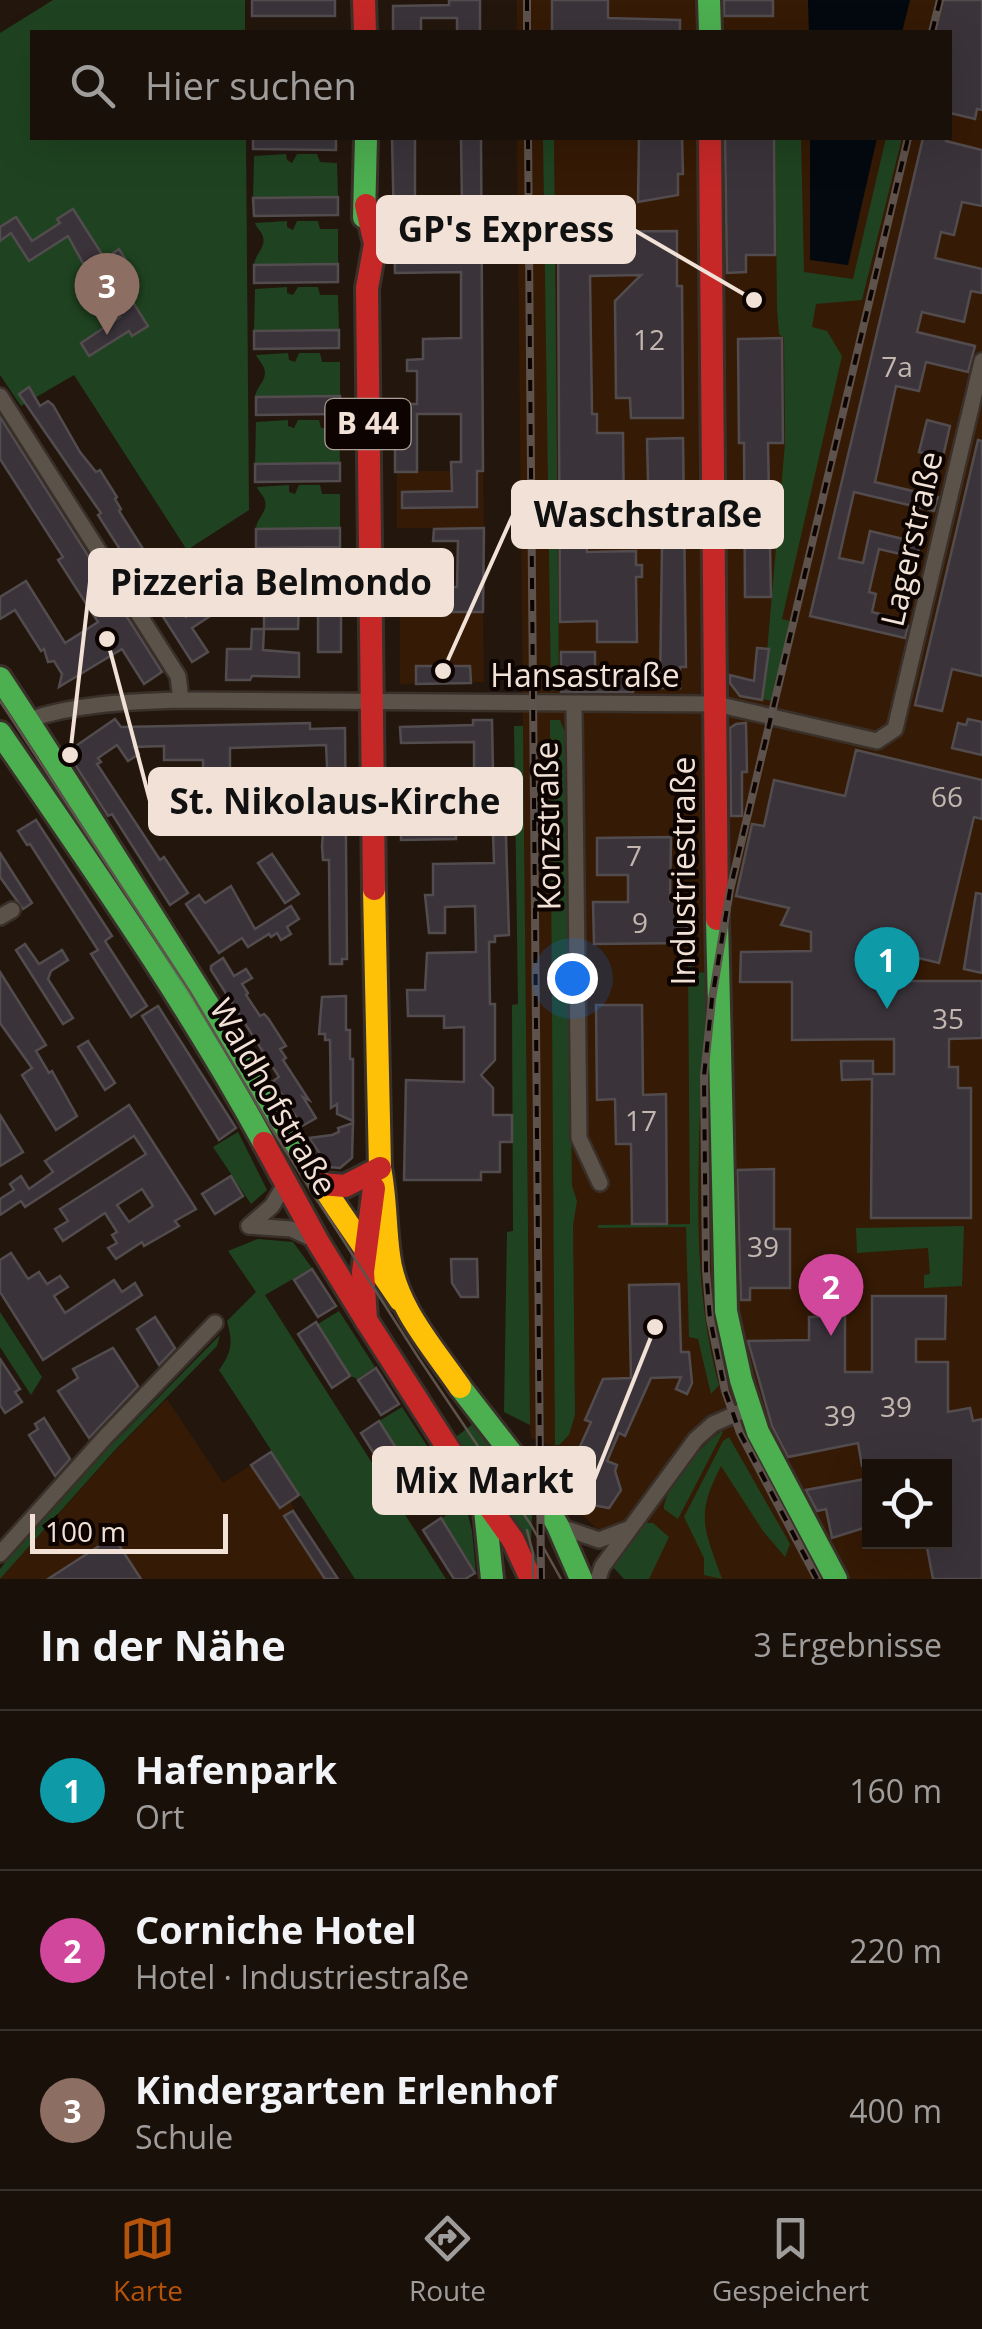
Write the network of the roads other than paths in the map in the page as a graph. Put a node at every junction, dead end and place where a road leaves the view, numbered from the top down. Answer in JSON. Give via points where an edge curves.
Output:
{"nodes":[{"id":1,"x":364,"y":0,"type":"edge"},
{"id":2,"x":710,"y":0,"type":"edge"},
{"id":3,"x":364,"y":30,"type":"edge"},
{"id":4,"x":710,"y":30,"type":"edge"},
{"id":5,"x":366,"y":140,"type":"edge"},
{"id":6,"x":710,"y":140,"type":"edge"},
{"id":7,"x":982,"y":361,"type":"edge"},
{"id":8,"x":0,"y":396,"type":"edge"},
{"id":9,"x":0,"y":678,"type":"edge"},
{"id":10,"x":181,"y":700,"type":"junction"},
{"id":11,"x":370,"y":702,"type":"junction"},
{"id":12,"x":574,"y":704,"type":"junction"},
{"id":13,"x":716,"y":704,"type":"junction"},
{"id":14,"x":28,"y":720,"type":"junction"},
{"id":15,"x":896,"y":728,"type":"joint"},
{"id":16,"x":0,"y":734,"type":"edge"},
{"id":17,"x":248,"y":1112,"type":"junction"},
{"id":18,"x":279,"y":1116,"type":"junction"},
{"id":19,"x":380,"y":1168,"type":"junction"},
{"id":20,"x":600,"y":1183,"type":"dead end"},
{"id":21,"x":285,"y":1184,"type":"junction"},
{"id":22,"x":321,"y":1184,"type":"junction"},
{"id":23,"x":318,"y":1242,"type":"junction"},
{"id":24,"x":365,"y":1253,"type":"junction"},
{"id":25,"x":402,"y":1302,"type":"junction"},
{"id":26,"x":366,"y":1320,"type":"junction"},
{"id":27,"x":215,"y":1324,"type":"dead end"},
{"id":28,"x":474,"y":1408,"type":"junction"},
{"id":29,"x":749,"y":1408,"type":"junction"},
{"id":30,"x":428,"y":1417,"type":"junction"},
{"id":31,"x":484,"y":1497,"type":"junction"},
{"id":32,"x":558,"y":1526,"type":"junction"},
{"id":33,"x":631,"y":1527,"type":"junction"},
{"id":34,"x":0,"y":1554,"type":"edge"},
{"id":35,"x":492,"y":1579,"type":"edge"},
{"id":36,"x":531,"y":1579,"type":"edge"},
{"id":37,"x":581,"y":1579,"type":"edge"},
{"id":38,"x":598,"y":1579,"type":"edge"},
{"id":39,"x":836,"y":1579,"type":"edge"}],
"edges":[{"from":1,"to":3,"type":"street"},
{"from":2,"to":4,"type":"street"},
{"from":5,"to":11,"type":"street","number":"B 44","via":[[358,244],[367,288]]},
{"from":6,"to":13,"type":"street","name":"Industriestraße"},
{"from":7,"to":15,"type":"street","name":"Lagerstraße"},
{"from":8,"to":10,"type":"street","via":[[178,676]]},
{"from":9,"to":14,"type":"street","name":"Waldhofstraße"},
{"from":10,"to":11,"type":"street","name":"Hansastraße"},
{"from":10,"to":14,"type":"street","name":"Hansastraße","via":[[79,707]]},
{"from":11,"to":12,"type":"street","name":"Hansastraße"},
{"from":11,"to":19,"type":"street","number":"B 44"},
{"from":12,"to":13,"type":"street","name":"Hansastraße"},
{"from":12,"to":20,"type":"street","name":"Konzstraße","via":[[579,1138]]},
{"from":13,"to":15,"type":"street","name":"Hansastraße","via":[[877,741]]},
{"from":13,"to":29,"type":"street","name":"Industriestraße","via":[[723,1274]]},
{"from":14,"to":16,"type":"street"},
{"from":14,"to":18,"type":"street","name":"Waldhofstraße"},
{"from":16,"to":17,"type":"street","name":"Waldhofstraße","via":[[130,923]]},
{"from":17,"to":18,"type":"street","via":[[260,1102]]},
{"from":17,"to":21,"type":"street","name":"Waldhofstraße"},
{"from":18,"to":22,"type":"street","name":"Waldhofstraße"},
{"from":19,"to":22,"type":"street","via":[[345,1188]]},
{"from":19,"to":24,"type":"street","number":"B 44"},
{"from":19,"to":25,"type":"street","number":"B 44","via":[[389,1258]]},
{"from":21,"to":23,"type":"street","name":"Waldhofstraße"},
{"from":21,"to":23,"type":"street","via":[[249,1226],[283,1227]]},
{"from":22,"to":24,"type":"street","name":"Waldhofstraße"},
{"from":23,"to":26,"type":"street","name":"Waldhofstraße"},
{"from":24,"to":25,"type":"street","name":"Waldhofstraße"},
{"from":24,"to":26,"type":"street","number":"B 44"},
{"from":25,"to":28,"type":"street","name":"Waldhofstraße","number":"B 44"},
{"from":26,"to":30,"type":"street","name":"Waldhofstraße"},
{"from":27,"to":34,"type":"street"},
{"from":28,"to":30,"type":"street","via":[[456,1424]]},
{"from":28,"to":32,"type":"street","number":"B 44","via":[[533,1480]]},
{"from":29,"to":33,"type":"street","via":[[696,1439]]},
{"from":29,"to":39,"type":"street","name":"Industriestraße"},
{"from":30,"to":31,"type":"street","name":"Waldhofstraße"},
{"from":31,"to":35,"type":"street"},
{"from":31,"to":36,"type":"street","name":"Waldhofstraße"},
{"from":32,"to":33,"type":"street","via":[[599,1540]]},
{"from":32,"to":37,"type":"street","number":"B 44"},
{"from":33,"to":38,"type":"street"}]}
